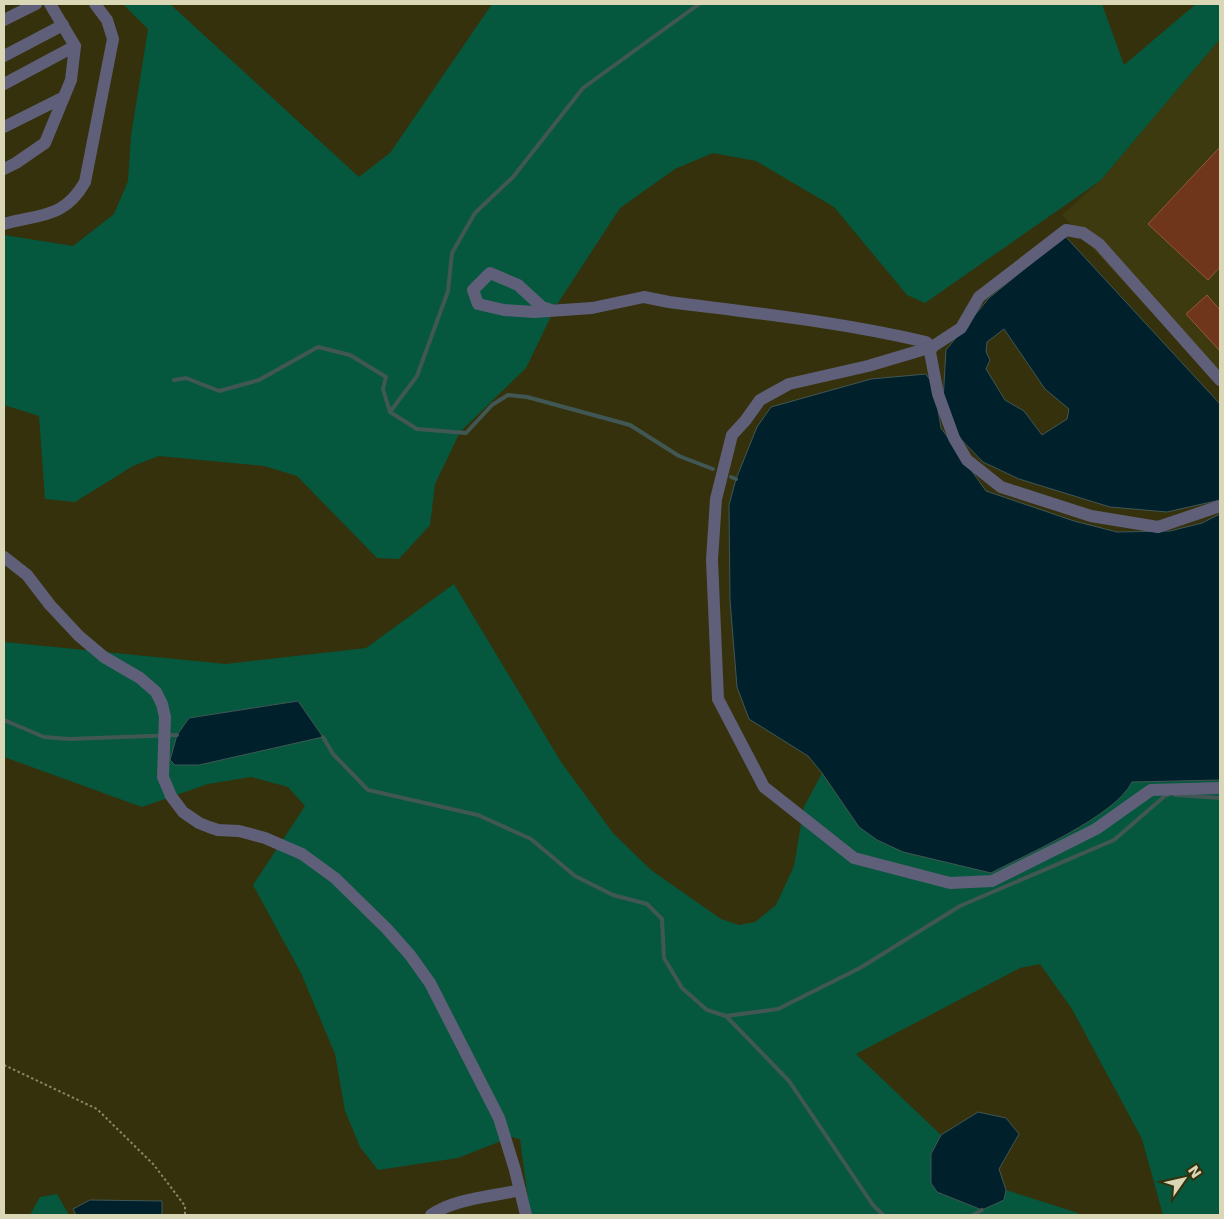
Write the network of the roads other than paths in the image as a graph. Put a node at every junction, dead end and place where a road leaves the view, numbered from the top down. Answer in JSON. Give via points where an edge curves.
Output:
{"nodes":[{"id":1,"x":36,"y":4,"type":"edge"},
{"id":2,"x":50,"y":4,"type":"edge"},
{"id":3,"x":95,"y":4,"type":"edge"},
{"id":4,"x":4,"y":20,"type":"edge"},
{"id":5,"x":63,"y":25,"type":"junction"},
{"id":6,"x":76,"y":46,"type":"junction"},
{"id":7,"x":4,"y":56,"type":"edge"},
{"id":8,"x":4,"y":84,"type":"edge"},
{"id":9,"x":64,"y":98,"type":"junction"},
{"id":10,"x":4,"y":127,"type":"edge"},
{"id":11,"x":4,"y":169,"type":"edge"},
{"id":12,"x":4,"y":224,"type":"edge"},
{"id":13,"x":551,"y":310,"type":"junction"},
{"id":14,"x":932,"y":347,"type":"junction"},
{"id":15,"x":1220,"y":380,"type":"edge"},
{"id":16,"x":1220,"y":506,"type":"edge"},
{"id":17,"x":4,"y":557,"type":"edge"},
{"id":18,"x":1220,"y":788,"type":"edge"},
{"id":19,"x":520,"y":1190,"type":"junction"},
{"id":20,"x":431,"y":1215,"type":"edge"},
{"id":21,"x":526,"y":1215,"type":"edge"}],
"edges":[{"from":1,"to":4,"type":"lane"},
{"from":2,"to":5,"type":"lane"},
{"from":3,"to":12,"type":"lane","via":[[107,20],[113,39],[85,182],[58,211]]},
{"from":5,"to":6,"type":"lane"},
{"from":5,"to":7,"type":"lane"},
{"from":6,"to":8,"type":"lane"},
{"from":6,"to":9,"type":"lane","via":[[71,80]]},
{"from":9,"to":10,"type":"lane"},
{"from":9,"to":11,"type":"lane","via":[[45,144]]},
{"from":13,"to":13,"type":"lane","via":[[504,310],[478,304],[473,290],[490,274],[518,285],[542,307]]},
{"from":13,"to":14,"type":"lane","via":[[592,308],[644,297],[877,330],[926,342]]},
{"from":14,"to":15,"type":"lane","via":[[961,328],[979,297],[1066,230],[1083,233],[1099,244]]},
{"from":14,"to":16,"type":"lane","via":[[930,352],[938,394],[954,438],[967,460],[1001,487],[1091,516],[1158,527]]},
{"from":14,"to":18,"type":"lane","via":[[789,384],[760,400],[732,435],[716,499],[712,560],[718,699],[764,787],[854,858],[950,882],[992,881],[1096,829],[1151,790]]},
{"from":17,"to":19,"type":"lane","via":[[27,575],[79,636],[156,692],[165,717],[163,777],[183,812],[209,827],[265,838],[302,854],[335,878],[403,946],[430,983],[499,1118]]},
{"from":19,"to":20,"type":"lane","via":[[468,1200]]},
{"from":19,"to":21,"type":"lane"}]}
